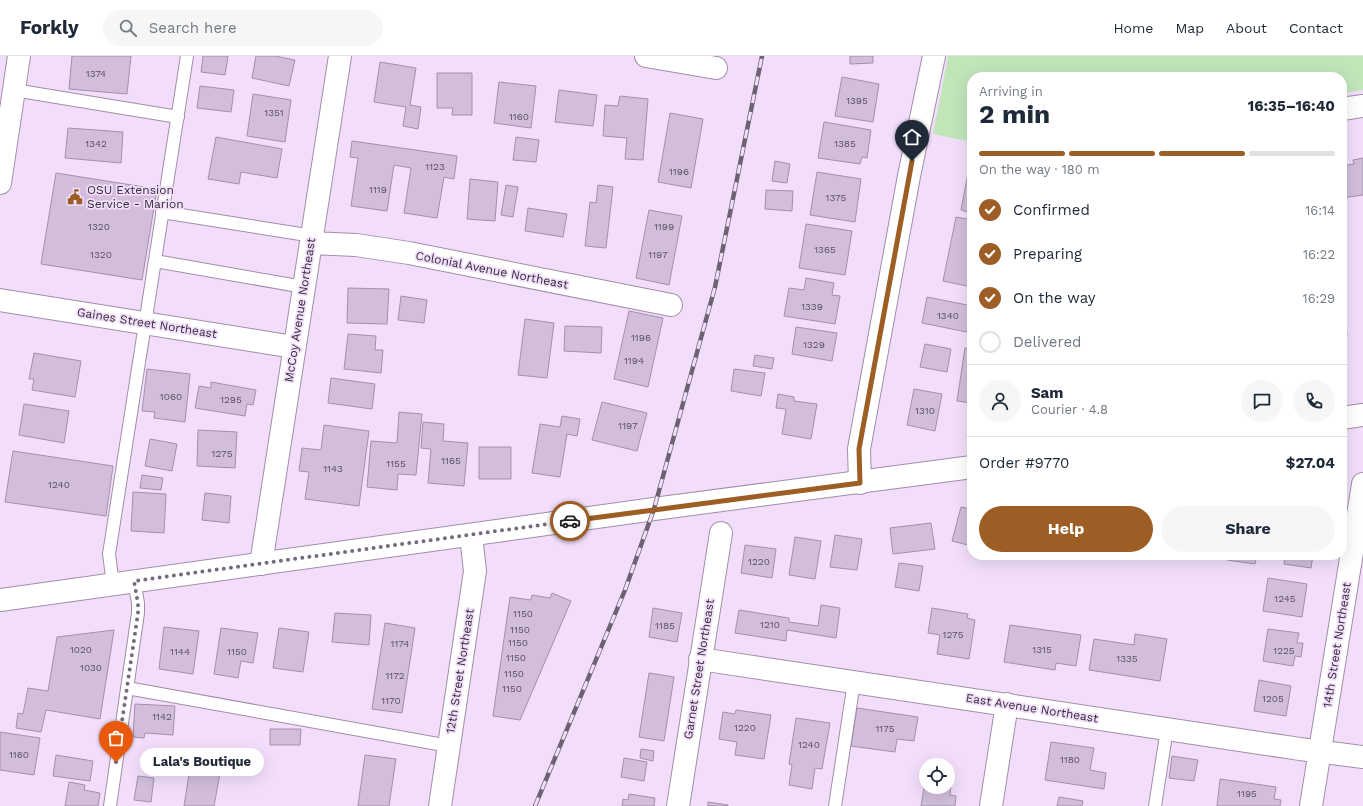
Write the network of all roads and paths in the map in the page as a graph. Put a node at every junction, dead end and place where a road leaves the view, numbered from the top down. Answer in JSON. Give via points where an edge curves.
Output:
{"nodes":[{"id":1,"x":20,"y":56,"type":"edge"},
{"id":2,"x":187,"y":56,"type":"edge"},
{"id":3,"x":340,"y":56,"type":"edge"},
{"id":4,"x":646,"y":56,"type":"edge"},
{"id":5,"x":934,"y":56,"type":"edge"},
{"id":6,"x":716,"y":68,"type":"dead end"},
{"id":7,"x":14,"y":90,"type":"junction"},
{"id":8,"x":1363,"y":106,"type":"edge"},
{"id":9,"x":1347,"y":108,"type":"edge"},
{"id":10,"x":178,"y":117,"type":"junction"},
{"id":11,"x":0,"y":183,"type":"edge"},
{"id":12,"x":162,"y":212,"type":"junction"},
{"id":13,"x":312,"y":240,"type":"junction"},
{"id":14,"x":155,"y":261,"type":"junction"},
{"id":15,"x":304,"y":287,"type":"junction"},
{"id":16,"x":0,"y":300,"type":"edge"},
{"id":17,"x":671,"y":306,"type":"dead end"},
{"id":18,"x":145,"y":323,"type":"junction"},
{"id":19,"x":294,"y":347,"type":"junction"},
{"id":20,"x":1363,"y":415,"type":"edge"},
{"id":21,"x":1347,"y":417,"type":"edge"},
{"id":22,"x":967,"y":468,"type":"edge"},
{"id":23,"x":860,"y":483,"type":"junction"},
{"id":24,"x":1363,"y":484,"type":"edge"},
{"id":25,"x":721,"y":533,"type":"dead end"},
{"id":26,"x":471,"y":535,"type":"junction"},
{"id":27,"x":261,"y":564,"type":"junction"},
{"id":28,"x":124,"y":583,"type":"junction"},
{"id":29,"x":0,"y":600,"type":"edge"},
{"id":30,"x":700,"y":659,"type":"junction"},
{"id":31,"x":854,"y":682,"type":"junction"},
{"id":32,"x":127,"y":688,"type":"junction"},
{"id":33,"x":1007,"y":704,"type":"junction"},
{"id":34,"x":1167,"y":729,"type":"junction"},
{"id":35,"x":449,"y":746,"type":"junction"},
{"id":36,"x":1320,"y":751,"type":"junction"},
{"id":37,"x":1363,"y":757,"type":"edge"},
{"id":38,"x":110,"y":806,"type":"edge"},
{"id":39,"x":440,"y":806,"type":"edge"},
{"id":40,"x":678,"y":806,"type":"edge"},
{"id":41,"x":834,"y":806,"type":"edge"},
{"id":42,"x":991,"y":806,"type":"edge"},
{"id":43,"x":1155,"y":806,"type":"edge"},
{"id":44,"x":1311,"y":806,"type":"edge"}],
"edges":[{"from":1,"to":7,"type":"street"},
{"from":2,"to":10,"type":"lane"},
{"from":3,"to":13,"type":"street","name":"McCoy Avenue Northeast"},
{"from":4,"to":6,"type":"street"},
{"from":5,"to":23,"type":"street","via":[[909,176],[859,449]]},
{"from":7,"to":10,"type":"lane"},
{"from":7,"to":11,"type":"street"},
{"from":8,"to":9,"type":"street"},
{"from":10,"to":12,"type":"lane"},
{"from":12,"to":13,"type":"lane"},
{"from":12,"to":14,"type":"lane"},
{"from":13,"to":15,"type":"street","name":"McCoy Avenue Northeast"},
{"from":13,"to":17,"type":"street","name":"Colonial Avenue Northeast","via":[[409,253]]},
{"from":14,"to":15,"type":"lane"},
{"from":14,"to":18,"type":"lane"},
{"from":15,"to":19,"type":"street","name":"McCoy Avenue Northeast"},
{"from":16,"to":18,"type":"street","name":"Gaines Street Northeast"},
{"from":18,"to":19,"type":"street","name":"Gaines Street Northeast"},
{"from":18,"to":28,"type":"lane","via":[[109,554]]},
{"from":19,"to":27,"type":"street","name":"McCoy Avenue Northeast"},
{"from":20,"to":21,"type":"street"},
{"from":22,"to":23,"type":"street"},
{"from":23,"to":26,"type":"street"},
{"from":24,"to":36,"type":"street","name":"14th Street Northeast"},
{"from":25,"to":30,"type":"street","name":"Garnet Street Northeast"},
{"from":26,"to":27,"type":"street"},
{"from":26,"to":35,"type":"street","name":"12th Street Northeast","via":[[475,571]]},
{"from":27,"to":28,"type":"street"},
{"from":28,"to":29,"type":"street"},
{"from":28,"to":32,"type":"lane","via":[[138,604]]},
{"from":30,"to":31,"type":"street","name":"East Avenue Northeast"},
{"from":30,"to":40,"type":"street","name":"Garnet Street Northeast"},
{"from":31,"to":33,"type":"street","name":"East Avenue Northeast"},
{"from":31,"to":41,"type":"lane"},
{"from":32,"to":35,"type":"lane"},
{"from":32,"to":38,"type":"lane"},
{"from":33,"to":34,"type":"street","name":"East Avenue Northeast"},
{"from":33,"to":42,"type":"street"},
{"from":34,"to":36,"type":"street","name":"East Avenue Northeast"},
{"from":34,"to":43,"type":"lane"},
{"from":35,"to":39,"type":"street","name":"12th Street Northeast"},
{"from":36,"to":37,"type":"street","name":"East Avenue Northeast"},
{"from":36,"to":44,"type":"street","name":"14th Street Northeast"}]}
